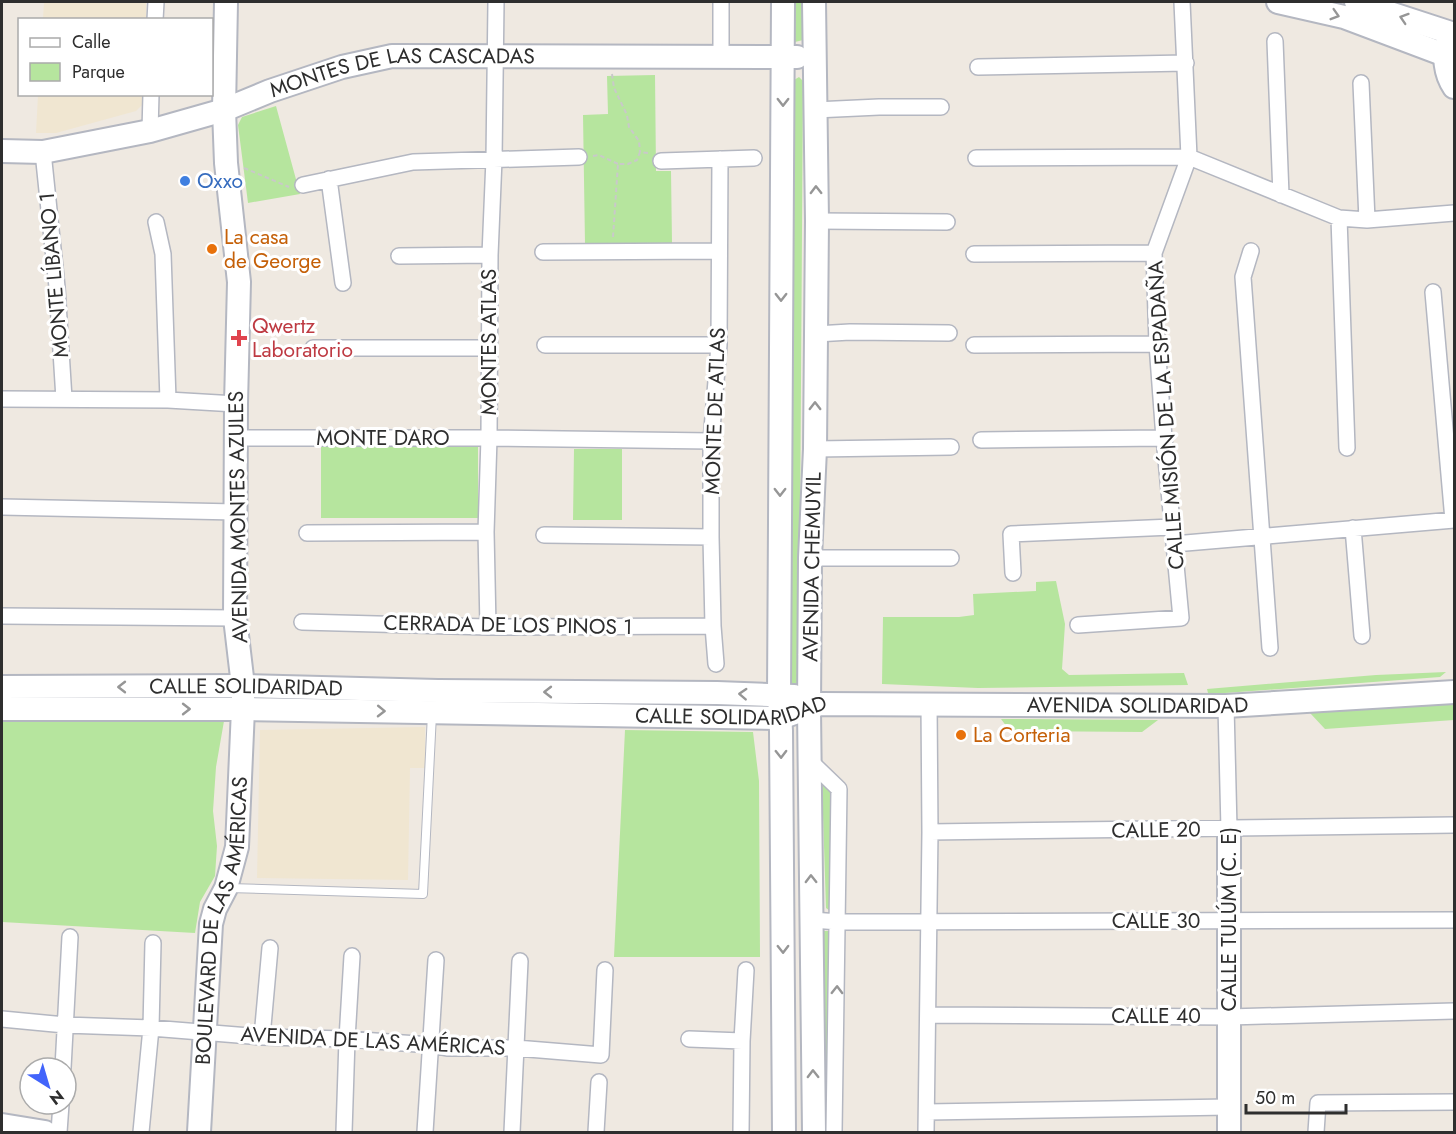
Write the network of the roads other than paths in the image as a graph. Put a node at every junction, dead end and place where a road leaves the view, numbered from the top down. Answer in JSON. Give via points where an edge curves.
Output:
{"nodes":[{"id":1,"x":156,"y":2,"type":"edge"},
{"id":2,"x":226,"y":2,"type":"edge"},
{"id":3,"x":496,"y":2,"type":"edge"},
{"id":4,"x":721,"y":2,"type":"edge"},
{"id":5,"x":783,"y":2,"type":"edge"},
{"id":6,"x":814,"y":2,"type":"edge"},
{"id":7,"x":1182,"y":2,"type":"edge"},
{"id":8,"x":1278,"y":2,"type":"edge"},
{"id":9,"x":1369,"y":10,"type":"edge"},
{"id":10,"x":155,"y":18,"type":"edge"},
{"id":11,"x":1450,"y":39,"type":"edge"},
{"id":12,"x":1275,"y":41,"type":"dead end"},
{"id":13,"x":495,"y":56,"type":"junction"},
{"id":14,"x":721,"y":56,"type":"junction"},
{"id":15,"x":783,"y":57,"type":"junction"},
{"id":16,"x":813,"y":57,"type":"junction"},
{"id":17,"x":1186,"y":63,"type":"junction"},
{"id":18,"x":978,"y":67,"type":"dead end"},
{"id":19,"x":1361,"y":83,"type":"dead end"},
{"id":20,"x":1455,"y":87,"type":"edge"},
{"id":21,"x":151,"y":96,"type":"edge"},
{"id":22,"x":941,"y":107,"type":"dead end"},
{"id":23,"x":224,"y":110,"type":"junction"},
{"id":24,"x":815,"y":110,"type":"junction"},
{"id":25,"x":150,"y":131,"type":"junction"},
{"id":26,"x":2,"y":151,"type":"edge"},
{"id":27,"x":43,"y":152,"type":"junction"},
{"id":28,"x":1189,"y":157,"type":"junction"},
{"id":29,"x":579,"y":158,"type":"road end"},
{"id":30,"x":754,"y":158,"type":"dead end"},
{"id":31,"x":976,"y":158,"type":"dead end"},
{"id":32,"x":494,"y":159,"type":"junction"},
{"id":33,"x":720,"y":159,"type":"junction"},
{"id":34,"x":662,"y":161,"type":"road end"},
{"id":35,"x":329,"y":180,"type":"junction"},
{"id":36,"x":303,"y":184,"type":"road end"},
{"id":37,"x":1281,"y":195,"type":"junction"},
{"id":38,"x":1455,"y":213,"type":"edge"},
{"id":39,"x":1339,"y":218,"type":"junction"},
{"id":40,"x":1367,"y":220,"type":"junction"},
{"id":41,"x":817,"y":221,"type":"junction"},
{"id":42,"x":156,"y":222,"type":"dead end"},
{"id":43,"x":947,"y":222,"type":"dead end"},
{"id":44,"x":719,"y":251,"type":"junction"},
{"id":45,"x":1251,"y":251,"type":"dead end"},
{"id":46,"x":543,"y":252,"type":"dead end"},
{"id":47,"x":1154,"y":253,"type":"junction"},
{"id":48,"x":974,"y":254,"type":"dead end"},
{"id":49,"x":490,"y":255,"type":"junction"},
{"id":50,"x":399,"y":256,"type":"dead end"},
{"id":51,"x":343,"y":283,"type":"dead end"},
{"id":52,"x":1432,"y":292,"type":"dead end"},
{"id":53,"x":949,"y":333,"type":"dead end"},
{"id":54,"x":816,"y":334,"type":"junction"},
{"id":55,"x":1157,"y":344,"type":"junction"},
{"id":56,"x":545,"y":345,"type":"dead end"},
{"id":57,"x":719,"y":345,"type":"junction"},
{"id":58,"x":974,"y":345,"type":"dead end"},
{"id":59,"x":312,"y":348,"type":"dead end"},
{"id":60,"x":489,"y":348,"type":"junction"},
{"id":61,"x":2,"y":399,"type":"edge"},
{"id":62,"x":64,"y":399,"type":"junction"},
{"id":63,"x":168,"y":400,"type":"junction"},
{"id":64,"x":236,"y":404,"type":"junction"},
{"id":65,"x":236,"y":438,"type":"junction"},
{"id":66,"x":489,"y":438,"type":"junction"},
{"id":67,"x":1164,"y":438,"type":"junction"},
{"id":68,"x":981,"y":440,"type":"dead end"},
{"id":69,"x":711,"y":441,"type":"junction"},
{"id":70,"x":951,"y":447,"type":"dead end"},
{"id":71,"x":1347,"y":448,"type":"dead end"},
{"id":72,"x":815,"y":449,"type":"junction"},
{"id":73,"x":2,"y":507,"type":"edge"},
{"id":74,"x":236,"y":512,"type":"junction"},
{"id":75,"x":1454,"y":520,"type":"edge"},
{"id":76,"x":1172,"y":527,"type":"junction"},
{"id":77,"x":1353,"y":528,"type":"junction"},
{"id":78,"x":486,"y":532,"type":"junction"},
{"id":79,"x":308,"y":533,"type":"dead end"},
{"id":80,"x":544,"y":535,"type":"dead end"},
{"id":81,"x":1261,"y":536,"type":"junction"},
{"id":82,"x":711,"y":537,"type":"junction"},
{"id":83,"x":1174,"y":544,"type":"junction"},
{"id":84,"x":810,"y":558,"type":"junction"},
{"id":85,"x":951,"y":558,"type":"dead end"},
{"id":86,"x":1013,"y":573,"type":"dead end"},
{"id":87,"x":2,"y":616,"type":"edge"},
{"id":88,"x":235,"y":618,"type":"junction"},
{"id":89,"x":302,"y":622,"type":"dead end"},
{"id":90,"x":1078,"y":625,"type":"dead end"},
{"id":91,"x":713,"y":626,"type":"junction"},
{"id":92,"x":488,"y":627,"type":"junction"},
{"id":93,"x":1362,"y":636,"type":"dead end"},
{"id":94,"x":1270,"y":648,"type":"dead end"},
{"id":95,"x":716,"y":664,"type":"dead end"},
{"id":96,"x":243,"y":686,"type":"junction"},
{"id":97,"x":2,"y":687,"type":"edge"},
{"id":98,"x":1455,"y":692,"type":"edge"},
{"id":99,"x":813,"y":703,"type":"junction"},
{"id":100,"x":929,"y":703,"type":"junction"},
{"id":101,"x":1226,"y":706,"type":"junction"},
{"id":102,"x":780,"y":707,"type":"junction"},
{"id":103,"x":2,"y":709,"type":"edge"},
{"id":104,"x":243,"y":709,"type":"junction"},
{"id":105,"x":432,"y":712,"type":"junction"},
{"id":106,"x":809,"y":760,"type":"junction"},
{"id":107,"x":1455,"y":825,"type":"edge"},
{"id":108,"x":1229,"y":829,"type":"junction"},
{"id":109,"x":930,"y":832,"type":"junction"},
{"id":110,"x":226,"y":888,"type":"junction"},
{"id":111,"x":812,"y":920,"type":"junction"},
{"id":112,"x":1455,"y":920,"type":"edge"},
{"id":113,"x":929,"y":921,"type":"junction"},
{"id":114,"x":1229,"y":921,"type":"junction"},
{"id":115,"x":839,"y":922,"type":"junction"},
{"id":116,"x":69,"y":937,"type":"dead end"},
{"id":117,"x":153,"y":943,"type":"dead end"},
{"id":118,"x":270,"y":948,"type":"dead end"},
{"id":119,"x":352,"y":956,"type":"dead end"},
{"id":120,"x":436,"y":960,"type":"dead end"},
{"id":121,"x":520,"y":961,"type":"dead end"},
{"id":122,"x":605,"y":970,"type":"dead end"},
{"id":123,"x":746,"y":970,"type":"dead end"},
{"id":124,"x":1455,"y":1011,"type":"edge"},
{"id":125,"x":929,"y":1015,"type":"junction"},
{"id":126,"x":1229,"y":1017,"type":"junction"},
{"id":127,"x":2,"y":1019,"type":"edge"},
{"id":128,"x":65,"y":1025,"type":"junction"},
{"id":129,"x":151,"y":1028,"type":"junction"},
{"id":130,"x":205,"y":1033,"type":"junction"},
{"id":131,"x":262,"y":1037,"type":"junction"},
{"id":132,"x":347,"y":1039,"type":"junction"},
{"id":133,"x":688,"y":1039,"type":"dead end"},
{"id":134,"x":742,"y":1041,"type":"junction"},
{"id":135,"x":431,"y":1045,"type":"junction"},
{"id":136,"x":516,"y":1048,"type":"junction"},
{"id":137,"x":64,"y":1056,"type":"edge"},
{"id":138,"x":599,"y":1082,"type":"dead end"},
{"id":139,"x":1455,"y":1102,"type":"edge"},
{"id":140,"x":1229,"y":1107,"type":"junction"},
{"id":141,"x":927,"y":1113,"type":"junction"},
{"id":142,"x":60,"y":1116,"type":"edge"},
{"id":143,"x":2,"y":1125,"type":"edge"},
{"id":144,"x":45,"y":1132,"type":"edge"},
{"id":145,"x":59,"y":1132,"type":"edge"},
{"id":146,"x":141,"y":1132,"type":"edge"},
{"id":147,"x":199,"y":1132,"type":"edge"},
{"id":148,"x":344,"y":1132,"type":"edge"},
{"id":149,"x":425,"y":1132,"type":"edge"},
{"id":150,"x":512,"y":1132,"type":"edge"},
{"id":151,"x":596,"y":1132,"type":"edge"},
{"id":152,"x":741,"y":1132,"type":"edge"},
{"id":153,"x":784,"y":1132,"type":"edge"},
{"id":154,"x":814,"y":1132,"type":"edge"},
{"id":155,"x":834,"y":1132,"type":"edge"},
{"id":156,"x":926,"y":1132,"type":"edge"},
{"id":157,"x":1229,"y":1132,"type":"edge"},
{"id":158,"x":1316,"y":1132,"type":"edge"}],
"edges":[{"from":1,"to":10,"type":"street"},
{"from":2,"to":23,"type":"main road","name":"AVENIDA MONTES AZULES"},
{"from":3,"to":13,"type":"street","name":"MONTES ATLAS"},
{"from":4,"to":14,"type":"street"},
{"from":5,"to":15,"type":"main road","name":"AVENIDA CHEMUYIL"},
{"from":6,"to":16,"type":"main road","name":"AVENIDA CHEMUYIL"},
{"from":7,"to":17,"type":"street","name":"CALLE MISIÓN DE LA ESPADAÑA"},
{"from":8,"to":9,"type":"main road","one_way":true,"via":[[1321,11]]},
{"from":9,"to":11,"type":"main road"},
{"from":11,"to":20,"type":"main road","via":[[1446,70]]},
{"from":12,"to":37,"type":"street"},
{"from":13,"to":14,"type":"main road","name":"MONTES DE LAS CASCADAS"},
{"from":13,"to":23,"type":"main road","name":"MONTES DE LAS CASCADAS","via":[[392,56],[321,74]]},
{"from":13,"to":32,"type":"street","name":"MONTES ATLAS"},
{"from":14,"to":15,"type":"main road","name":"MONTES DE LAS CASCADAS"},
{"from":15,"to":16,"type":"main road","name":"MONTES DE LAS CASCADAS"},
{"from":15,"to":102,"type":"main road","name":"AVENIDA CHEMUYIL","one_way":true},
{"from":16,"to":24,"type":"main road","name":"AVENIDA CHEMUYIL"},
{"from":17,"to":18,"type":"street"},
{"from":17,"to":28,"type":"street","name":"CALLE MISIÓN DE LA ESPADAÑA"},
{"from":19,"to":40,"type":"street"},
{"from":21,"to":25,"type":"street"},
{"from":22,"to":24,"type":"street"},
{"from":23,"to":25,"type":"main road","name":"MONTES DE LAS CASCADAS"},
{"from":23,"to":64,"type":"main road","name":"AVENIDA MONTES AZULES","via":[[240,282]]},
{"from":41,"to":24,"type":"main road","name":"AVENIDA CHEMUYIL","one_way":true},
{"from":25,"to":27,"type":"main road","name":"MONTES DE LAS CASCADAS"},
{"from":26,"to":27,"type":"main road","name":"MONTES DE LAS CASCADAS"},
{"from":27,"to":62,"type":"street","name":"MONTE LÍBANO 1"},
{"from":28,"to":31,"type":"street"},
{"from":28,"to":37,"type":"street"},
{"from":28,"to":47,"type":"street","name":"CALLE MISIÓN DE LA ESPADAÑA"},
{"from":29,"to":32,"type":"street"},
{"from":30,"to":33,"type":"street"},
{"from":32,"to":35,"type":"street","via":[[413,162]]},
{"from":32,"to":49,"type":"street","name":"MONTES ATLAS"},
{"from":33,"to":34,"type":"street"},
{"from":33,"to":44,"type":"street","name":"MONTE DE ATLAS"},
{"from":35,"to":36,"type":"street"},
{"from":35,"to":51,"type":"street"},
{"from":37,"to":39,"type":"street"},
{"from":38,"to":40,"type":"street"},
{"from":39,"to":40,"type":"street"},
{"from":39,"to":71,"type":"street"},
{"from":41,"to":43,"type":"street"},
{"from":41,"to":54,"type":"main road","name":"AVENIDA CHEMUYIL"},
{"from":42,"to":63,"type":"street","via":[[164,265]]},
{"from":44,"to":46,"type":"street"},
{"from":44,"to":57,"type":"street","name":"MONTE DE ATLAS"},
{"from":45,"to":81,"type":"street","via":[[1243,277]]},
{"from":47,"to":48,"type":"street"},
{"from":47,"to":55,"type":"street","name":"CALLE MISIÓN DE LA ESPADAÑA"},
{"from":49,"to":50,"type":"street"},
{"from":49,"to":60,"type":"street","name":"MONTES ATLAS"},
{"from":52,"to":75,"type":"street"},
{"from":53,"to":54,"type":"street"},
{"from":72,"to":54,"type":"main road","name":"AVENIDA CHEMUYIL","one_way":true},
{"from":55,"to":58,"type":"street"},
{"from":55,"to":67,"type":"street","name":"CALLE MISIÓN DE LA ESPADAÑA"},
{"from":56,"to":57,"type":"street"},
{"from":57,"to":69,"type":"street","name":"MONTE DE ATLAS"},
{"from":59,"to":60,"type":"street"},
{"from":60,"to":66,"type":"street","name":"MONTES ATLAS"},
{"from":61,"to":62,"type":"street"},
{"from":62,"to":63,"type":"street"},
{"from":63,"to":64,"type":"street"},
{"from":64,"to":65,"type":"main road","name":"AVENIDA MONTES AZULES"},
{"from":65,"to":66,"type":"street","name":"MONTE DARO"},
{"from":65,"to":74,"type":"main road","name":"AVENIDA MONTES AZULES"},
{"from":66,"to":69,"type":"street","name":"MONTE DARO"},
{"from":66,"to":78,"type":"street","name":"MONTES ATLAS"},
{"from":67,"to":68,"type":"street"},
{"from":67,"to":76,"type":"street","name":"CALLE MISIÓN DE LA ESPADAÑA"},
{"from":69,"to":82,"type":"street","name":"MONTE DE ATLAS"},
{"from":70,"to":72,"type":"street"},
{"from":72,"to":84,"type":"main road","name":"AVENIDA CHEMUYIL"},
{"from":73,"to":74,"type":"street"},
{"from":74,"to":88,"type":"main road","name":"AVENIDA MONTES AZULES"},
{"from":75,"to":77,"type":"street"},
{"from":76,"to":83,"type":"street","name":"CALLE MISIÓN DE LA ESPADAÑA"},
{"from":76,"to":86,"type":"street","via":[[1011,534]]},
{"from":77,"to":81,"type":"street"},
{"from":77,"to":93,"type":"street"},
{"from":78,"to":79,"type":"street"},
{"from":78,"to":92,"type":"street","name":"MONTES ATLAS"},
{"from":80,"to":82,"type":"street"},
{"from":81,"to":83,"type":"street"},
{"from":81,"to":94,"type":"street"},
{"from":82,"to":91,"type":"street","name":"MONTE DE ATLAS"},
{"from":83,"to":90,"type":"street","name":"CALLE MISIÓN DE LA ESPADAÑA","via":[[1181,618]]},
{"from":84,"to":85,"type":"street"},
{"from":84,"to":99,"type":"main road","name":"AVENIDA CHEMUYIL"},
{"from":87,"to":88,"type":"street"},
{"from":88,"to":96,"type":"main road","name":"AVENIDA MONTES AZULES"},
{"from":89,"to":92,"type":"street","name":"CERRADA DE LOS PINOS 1"},
{"from":91,"to":92,"type":"street","name":"CERRADA DE LOS PINOS 1"},
{"from":91,"to":95,"type":"street","name":"MONTE DE ATLAS"},
{"from":96,"to":97,"type":"main road","name":"CALLE SOLIDARIDAD","one_way":true},
{"from":102,"to":96,"type":"main road","name":"CALLE SOLIDARIDAD","one_way":true,"via":[[717,693]]},
{"from":96,"to":104,"type":"main road","name":"AVENIDA MONTES AZULES"},
{"from":98,"to":101,"type":"main road","name":"AVENIDA SOLIDARIDAD"},
{"from":99,"to":100,"type":"main road","name":"AVENIDA SOLIDARIDAD"},
{"from":99,"to":102,"type":"main road","name":"CALLE SOLIDARIDAD"},
{"from":99,"to":106,"type":"main road","name":"AVENIDA CHEMUYIL"},
{"from":100,"to":101,"type":"main road","name":"AVENIDA SOLIDARIDAD"},
{"from":100,"to":109,"type":"street"},
{"from":101,"to":108,"type":"street","name":"CALLE TULÚM (C. E)"},
{"from":102,"to":105,"type":"main road","name":"CALLE SOLIDARIDAD"},
{"from":102,"to":153,"type":"main road","name":"AVENIDA CHEMUYIL","one_way":true},
{"from":103,"to":104,"type":"main road","name":"CALLE SOLIDARIDAD","one_way":true},
{"from":104,"to":105,"type":"main road","name":"CALLE SOLIDARIDAD","one_way":true},
{"from":104,"to":110,"type":"main road","name":"BOULEVARD DE LAS AMÉRICAS","via":[[237,847]]},
{"from":105,"to":110,"type":"lane","via":[[423,894]]},
{"from":111,"to":106,"type":"main road","name":"AVENIDA CHEMUYIL","one_way":true},
{"from":106,"to":115,"type":"street","via":[[840,789]]},
{"from":107,"to":108,"type":"street","name":"CALLE 20"},
{"from":108,"to":109,"type":"street","name":"CALLE 20"},
{"from":108,"to":114,"type":"main road","name":"CALLE TULÚM (C. E)"},
{"from":109,"to":113,"type":"street"},
{"from":110,"to":130,"type":"main road","name":"BOULEVARD DE LAS AMÉRICAS","via":[[211,924]]},
{"from":111,"to":115,"type":"street","name":"CALLE 30"},
{"from":154,"to":111,"type":"main road","name":"AVENIDA CHEMUYIL","one_way":true},
{"from":112,"to":114,"type":"street","name":"CALLE 30"},
{"from":113,"to":114,"type":"street","name":"CALLE 30"},
{"from":113,"to":115,"type":"street","name":"CALLE 30"},
{"from":113,"to":125,"type":"street"},
{"from":114,"to":126,"type":"main road","name":"CALLE TULÚM (C. E)"},
{"from":155,"to":115,"type":"street","one_way":true},
{"from":116,"to":128,"type":"street"},
{"from":117,"to":129,"type":"street"},
{"from":118,"to":131,"type":"street"},
{"from":119,"to":132,"type":"street"},
{"from":120,"to":135,"type":"street"},
{"from":121,"to":136,"type":"street"},
{"from":122,"to":136,"type":"street","name":"AVENIDA DE LAS AMÉRICAS","via":[[601,1055]]},
{"from":123,"to":134,"type":"street"},
{"from":124,"to":126,"type":"street","name":"CALLE 40"},
{"from":125,"to":126,"type":"street","name":"CALLE 40"},
{"from":125,"to":141,"type":"street"},
{"from":126,"to":140,"type":"main road","name":"CALLE TULÚM (C. E)"},
{"from":127,"to":128,"type":"street","name":"AVENIDA DE LAS AMÉRICAS"},
{"from":128,"to":129,"type":"street","name":"AVENIDA DE LAS AMÉRICAS"},
{"from":128,"to":137,"type":"street"},
{"from":129,"to":130,"type":"street","name":"AVENIDA DE LAS AMÉRICAS"},
{"from":129,"to":146,"type":"street"},
{"from":130,"to":131,"type":"street","name":"AVENIDA DE LAS AMÉRICAS"},
{"from":130,"to":147,"type":"main road","name":"BOULEVARD DE LAS AMÉRICAS"},
{"from":131,"to":132,"type":"street","name":"AVENIDA DE LAS AMÉRICAS"},
{"from":132,"to":135,"type":"street","name":"AVENIDA DE LAS AMÉRICAS"},
{"from":132,"to":148,"type":"street"},
{"from":133,"to":134,"type":"street"},
{"from":134,"to":152,"type":"street"},
{"from":135,"to":136,"type":"street","name":"AVENIDA DE LAS AMÉRICAS"},
{"from":135,"to":149,"type":"street"},
{"from":136,"to":150,"type":"street"},
{"from":138,"to":151,"type":"street"},
{"from":139,"to":158,"type":"street","via":[[1318,1103]]},
{"from":140,"to":141,"type":"street"},
{"from":140,"to":157,"type":"main road","name":"CALLE TULÚM (C. E)"},
{"from":141,"to":156,"type":"street"},
{"from":142,"to":145,"type":"street"},
{"from":143,"to":144,"type":"main road"}]}
